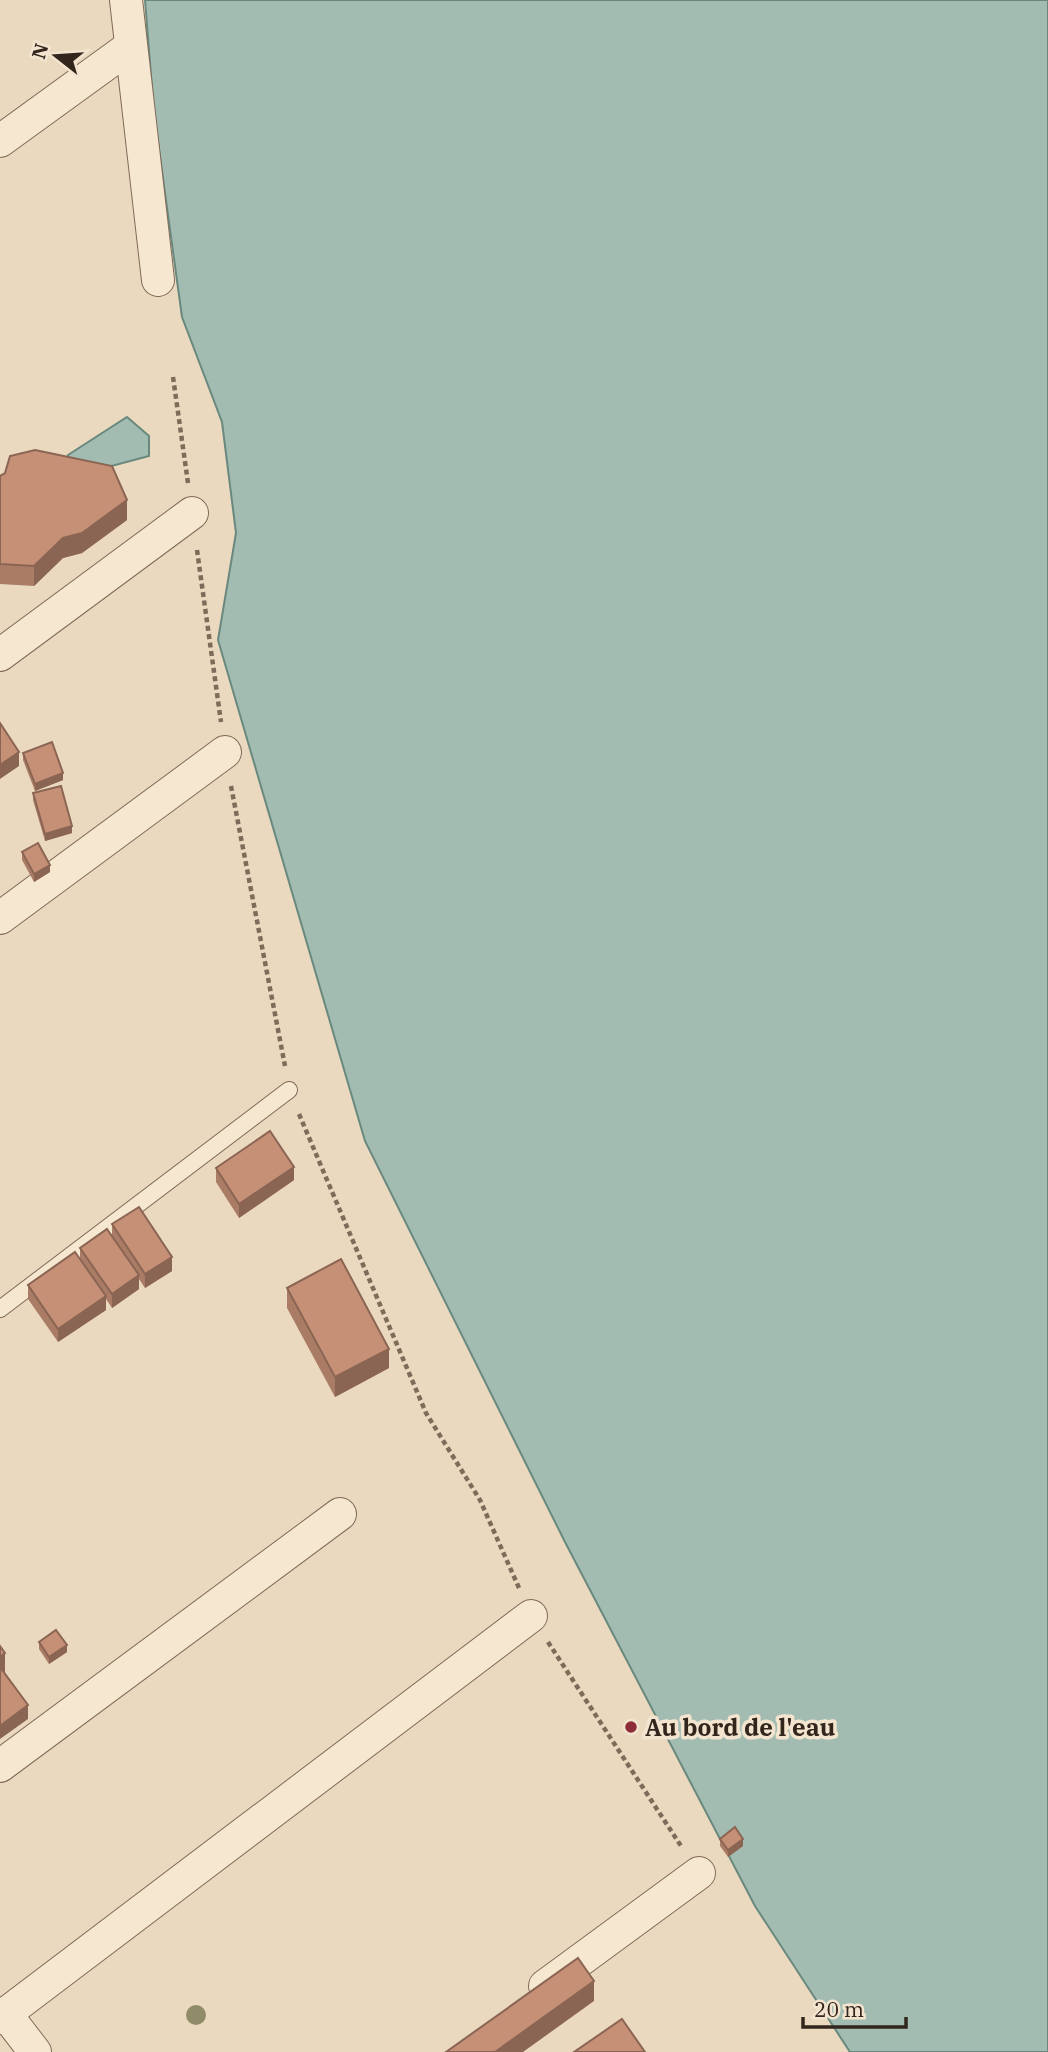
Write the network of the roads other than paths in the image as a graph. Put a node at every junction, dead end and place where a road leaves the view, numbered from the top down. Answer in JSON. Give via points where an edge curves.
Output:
{"nodes":[{"id":1,"x":126,"y":0,"type":"edge"},
{"id":2,"x":131,"y":46,"type":"junction"},
{"id":3,"x":0,"y":141,"type":"edge"},
{"id":4,"x":158,"y":280,"type":"dead end"},
{"id":5,"x":192,"y":513,"type":"road end"},
{"id":6,"x":0,"y":655,"type":"edge"},
{"id":7,"x":225,"y":752,"type":"road end"},
{"id":8,"x":0,"y":918,"type":"edge"},
{"id":9,"x":289,"y":1090,"type":"road end"},
{"id":10,"x":0,"y":1309,"type":"edge"},
{"id":11,"x":340,"y":1514,"type":"dead end"},
{"id":12,"x":531,"y":1616,"type":"road end"},
{"id":13,"x":0,"y":1766,"type":"edge"},
{"id":14,"x":698,"y":1873,"type":"road end"},
{"id":15,"x":524,"y":2001,"type":"edge"},
{"id":16,"x":3,"y":2016,"type":"edge"},
{"id":17,"x":35,"y":2052,"type":"edge"}],
"edges":[{"from":1,"to":2,"type":"street"},
{"from":2,"to":3,"type":"street"},
{"from":2,"to":4,"type":"street"},
{"from":5,"to":6,"type":"street"},
{"from":7,"to":8,"type":"street"},
{"from":9,"to":10,"type":"lane"},
{"from":11,"to":13,"type":"street"},
{"from":12,"to":16,"type":"street"},
{"from":14,"to":15,"type":"street"},
{"from":16,"to":17,"type":"street"}]}
